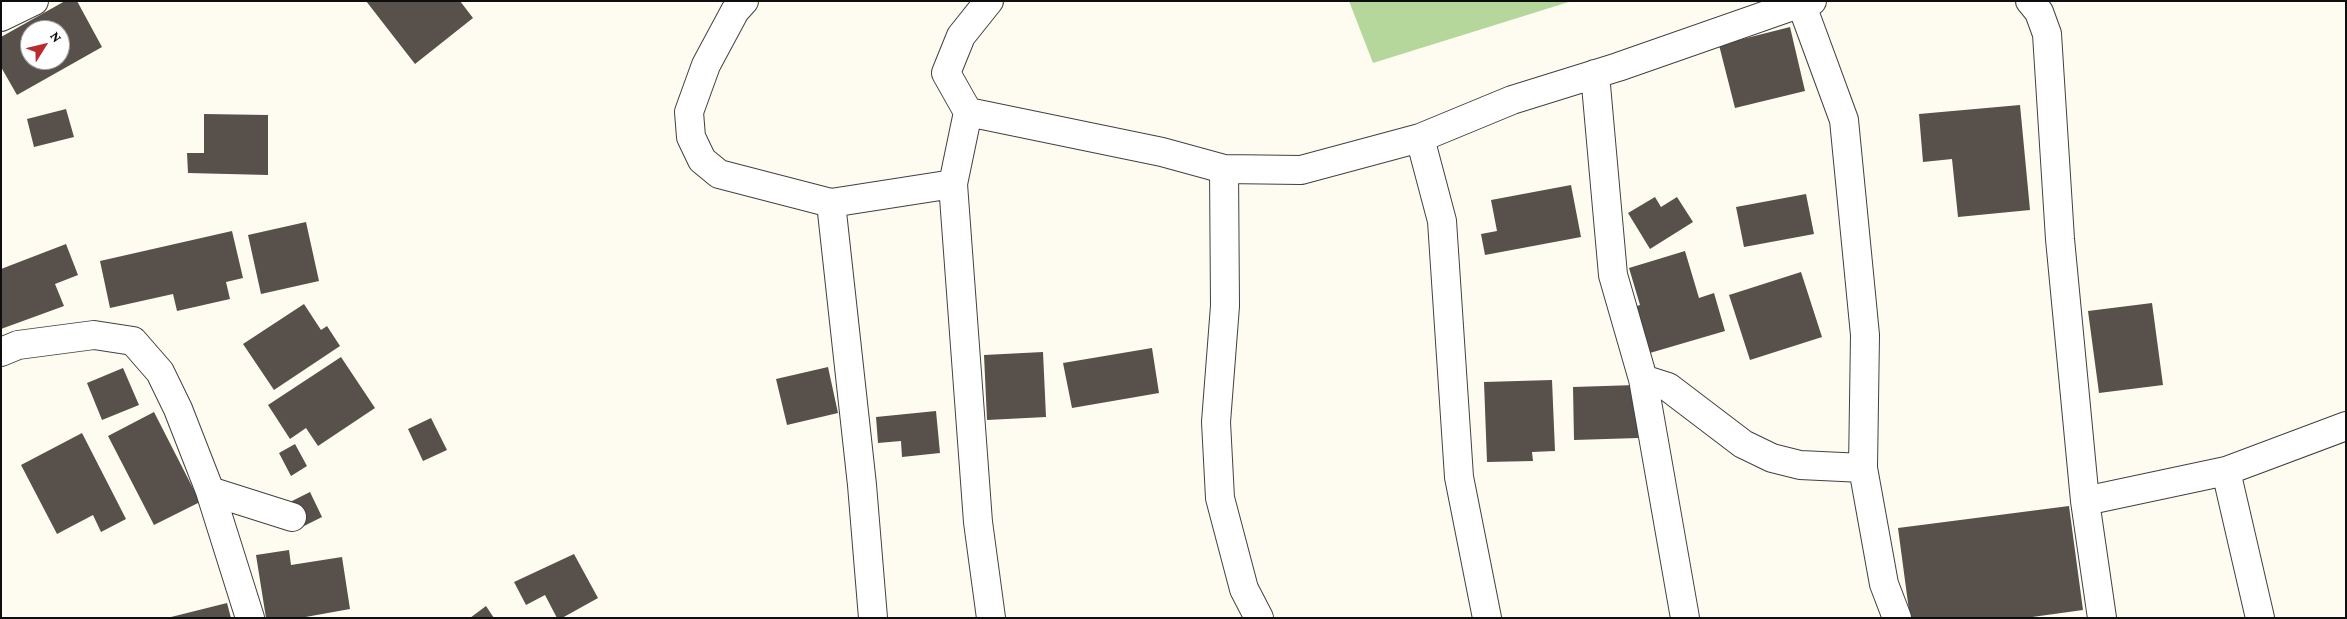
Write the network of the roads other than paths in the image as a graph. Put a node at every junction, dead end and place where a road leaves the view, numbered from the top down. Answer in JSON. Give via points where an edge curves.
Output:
{"nodes":[{"id":1,"x":34,"y":1,"type":"edge"},
{"id":2,"x":744,"y":1,"type":"edge"},
{"id":3,"x":989,"y":1,"type":"edge"},
{"id":4,"x":2030,"y":1,"type":"edge"},
{"id":5,"x":1806,"y":2,"type":"edge"},
{"id":6,"x":1,"y":17,"type":"edge"},
{"id":7,"x":1595,"y":74,"type":"junction"},
{"id":8,"x":968,"y":112,"type":"junction"},
{"id":9,"x":1420,"y":138,"type":"junction"},
{"id":10,"x":1224,"y":169,"type":"junction"},
{"id":11,"x":953,"y":184,"type":"junction"},
{"id":12,"x":831,"y":203,"type":"junction"},
{"id":13,"x":1,"y":352,"type":"edge"},
{"id":14,"x":1643,"y":379,"type":"junction"},
{"id":15,"x":2346,"y":426,"type":"edge"},
{"id":16,"x":1863,"y":468,"type":"junction"},
{"id":17,"x":2226,"y":471,"type":"junction"},
{"id":18,"x":210,"y":491,"type":"junction"},
{"id":19,"x":2085,"y":501,"type":"junction"},
{"id":20,"x":292,"y":517,"type":"dead end"},
{"id":21,"x":250,"y":618,"type":"edge"},
{"id":22,"x":872,"y":618,"type":"edge"},
{"id":23,"x":991,"y":618,"type":"edge"},
{"id":24,"x":1259,"y":618,"type":"edge"},
{"id":25,"x":1488,"y":618,"type":"edge"},
{"id":26,"x":1685,"y":618,"type":"edge"},
{"id":27,"x":1897,"y":618,"type":"edge"},
{"id":28,"x":2102,"y":618,"type":"edge"},
{"id":29,"x":2260,"y":618,"type":"edge"}],
"edges":[{"from":1,"to":6,"type":"street"},
{"from":2,"to":12,"type":"street","via":[[735,11],[706,65],[689,112],[691,137],[702,160],[719,174]]},
{"from":3,"to":8,"type":"street","via":[[961,36],[946,73]]},
{"from":4,"to":19,"type":"street","via":[[2039,12],[2046,34],[2060,239]]},
{"from":5,"to":7,"type":"street"},
{"from":5,"to":16,"type":"street","via":[[1844,120],[1865,335]]},
{"from":7,"to":9,"type":"street","via":[[1512,100]]},
{"from":7,"to":14,"type":"street","via":[[1614,276]]},
{"from":8,"to":10,"type":"street","via":[[1162,152]]},
{"from":8,"to":11,"type":"street"},
{"from":9,"to":10,"type":"street","via":[[1301,170]]},
{"from":9,"to":25,"type":"street","via":[[1442,221],[1459,477]]},
{"from":10,"to":24,"type":"street","via":[[1225,306],[1216,422],[1220,498],[1244,589]]},
{"from":11,"to":12,"type":"street"},
{"from":11,"to":23,"type":"street","via":[[978,522]]},
{"from":12,"to":22,"type":"street","via":[[862,485]]},
{"from":13,"to":18,"type":"street","via":[[18,345],[94,335],[133,341],[160,372]]},
{"from":14,"to":16,"type":"street","via":[[1668,387],[1743,444],[1772,458],[1800,465]]},
{"from":14,"to":26,"type":"street"},
{"from":15,"to":17,"type":"street"},
{"from":16,"to":27,"type":"street","via":[[1884,584]]},
{"from":17,"to":19,"type":"street"},
{"from":17,"to":29,"type":"street"},
{"from":18,"to":20,"type":"street"},
{"from":18,"to":21,"type":"street"},
{"from":19,"to":28,"type":"street"}]}
